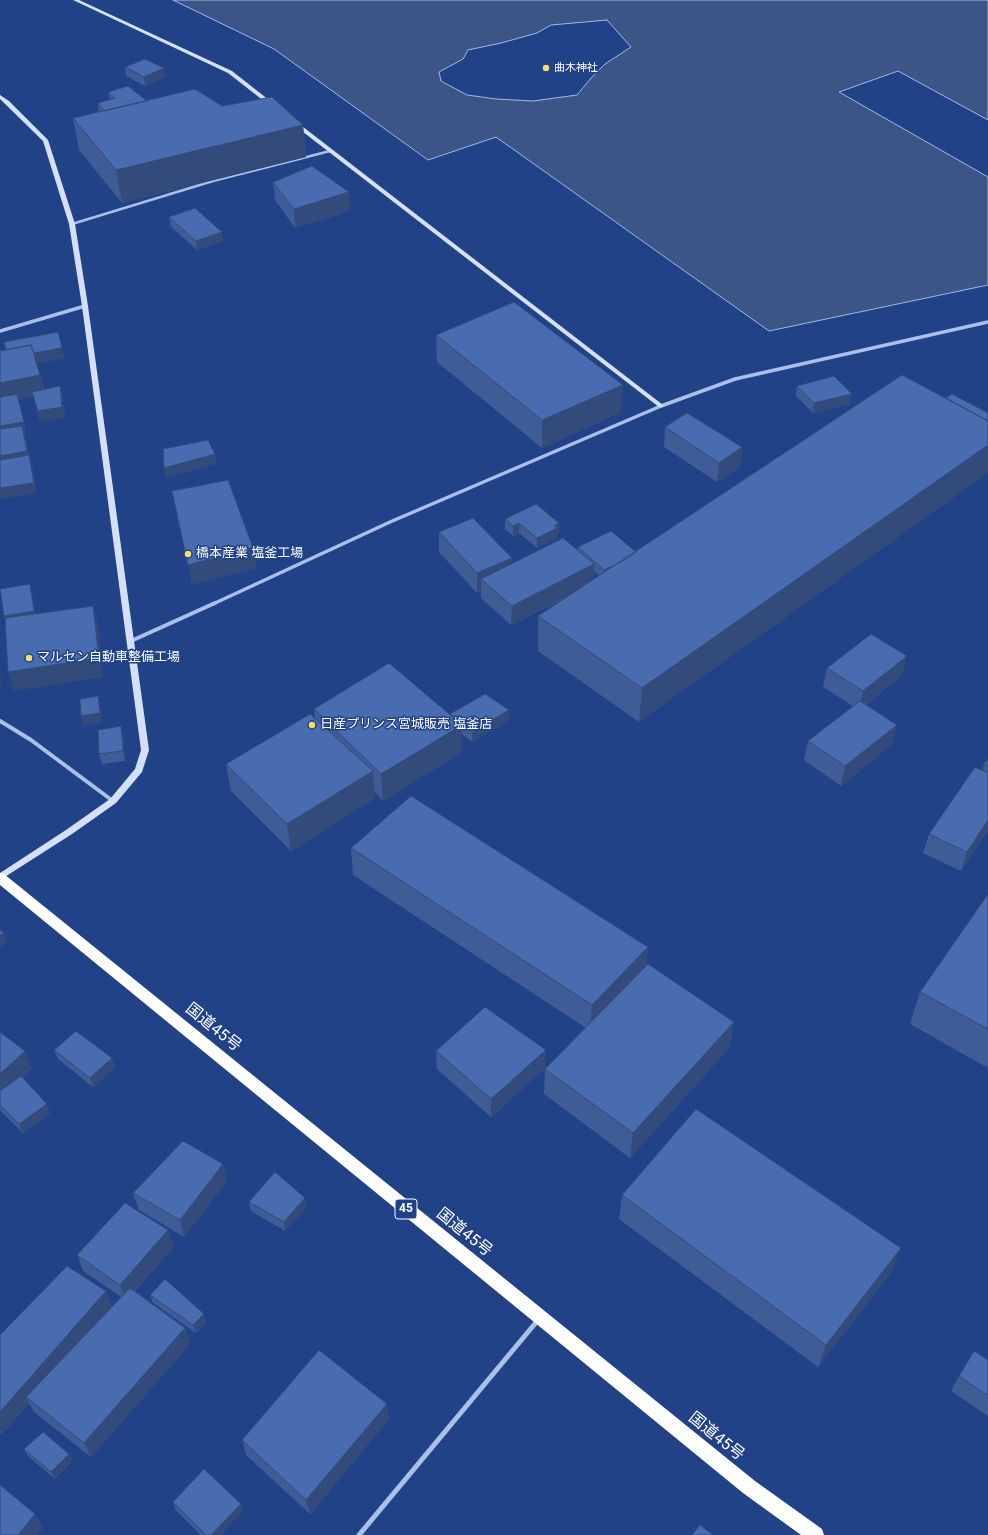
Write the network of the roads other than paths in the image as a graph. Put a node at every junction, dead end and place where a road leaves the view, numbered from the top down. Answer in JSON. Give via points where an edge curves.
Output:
{"nodes":[{"id":1,"x":75,"y":0,"type":"edge"},
{"id":2,"x":0,"y":97,"type":"edge"},
{"id":3,"x":277,"y":109,"type":"edge"},
{"id":4,"x":289,"y":118,"type":"edge"},
{"id":5,"x":330,"y":151,"type":"junction"},
{"id":6,"x":72,"y":224,"type":"junction"},
{"id":7,"x":85,"y":306,"type":"junction"},
{"id":8,"x":988,"y":322,"type":"edge"},
{"id":9,"x":0,"y":332,"type":"edge"},
{"id":10,"x":660,"y":406,"type":"junction"},
{"id":11,"x":131,"y":641,"type":"junction"},
{"id":12,"x":0,"y":721,"type":"edge"},
{"id":13,"x":113,"y":801,"type":"junction"},
{"id":14,"x":0,"y":877,"type":"edge"},
{"id":15,"x":540,"y":1318,"type":"junction"},
{"id":16,"x":359,"y":1535,"type":"edge"},
{"id":17,"x":816,"y":1535,"type":"edge"}],
"edges":[{"from":1,"to":3,"type":"street","via":[[230,72]]},
{"from":2,"to":6,"type":"street","via":[[45,140]]},
{"from":4,"to":5,"type":"street"},
{"from":5,"to":6,"type":"street","via":[[213,181]]},
{"from":5,"to":10,"type":"street"},
{"from":6,"to":7,"type":"street"},
{"from":7,"to":9,"type":"street"},
{"from":7,"to":11,"type":"street"},
{"from":8,"to":10,"type":"street","via":[[735,379]]},
{"from":10,"to":11,"type":"street","via":[[390,522]]},
{"from":11,"to":13,"type":"street","via":[[145,750],[139,770]]},
{"from":12,"to":13,"type":"street","via":[[31,740]]},
{"from":13,"to":14,"type":"street"},
{"from":14,"to":15,"type":"highway","name":"国道45号","number":"45"},
{"from":15,"to":16,"type":"street"},
{"from":15,"to":17,"type":"highway","name":"国道45号","number":"45","via":[[749,1487]]}]}
